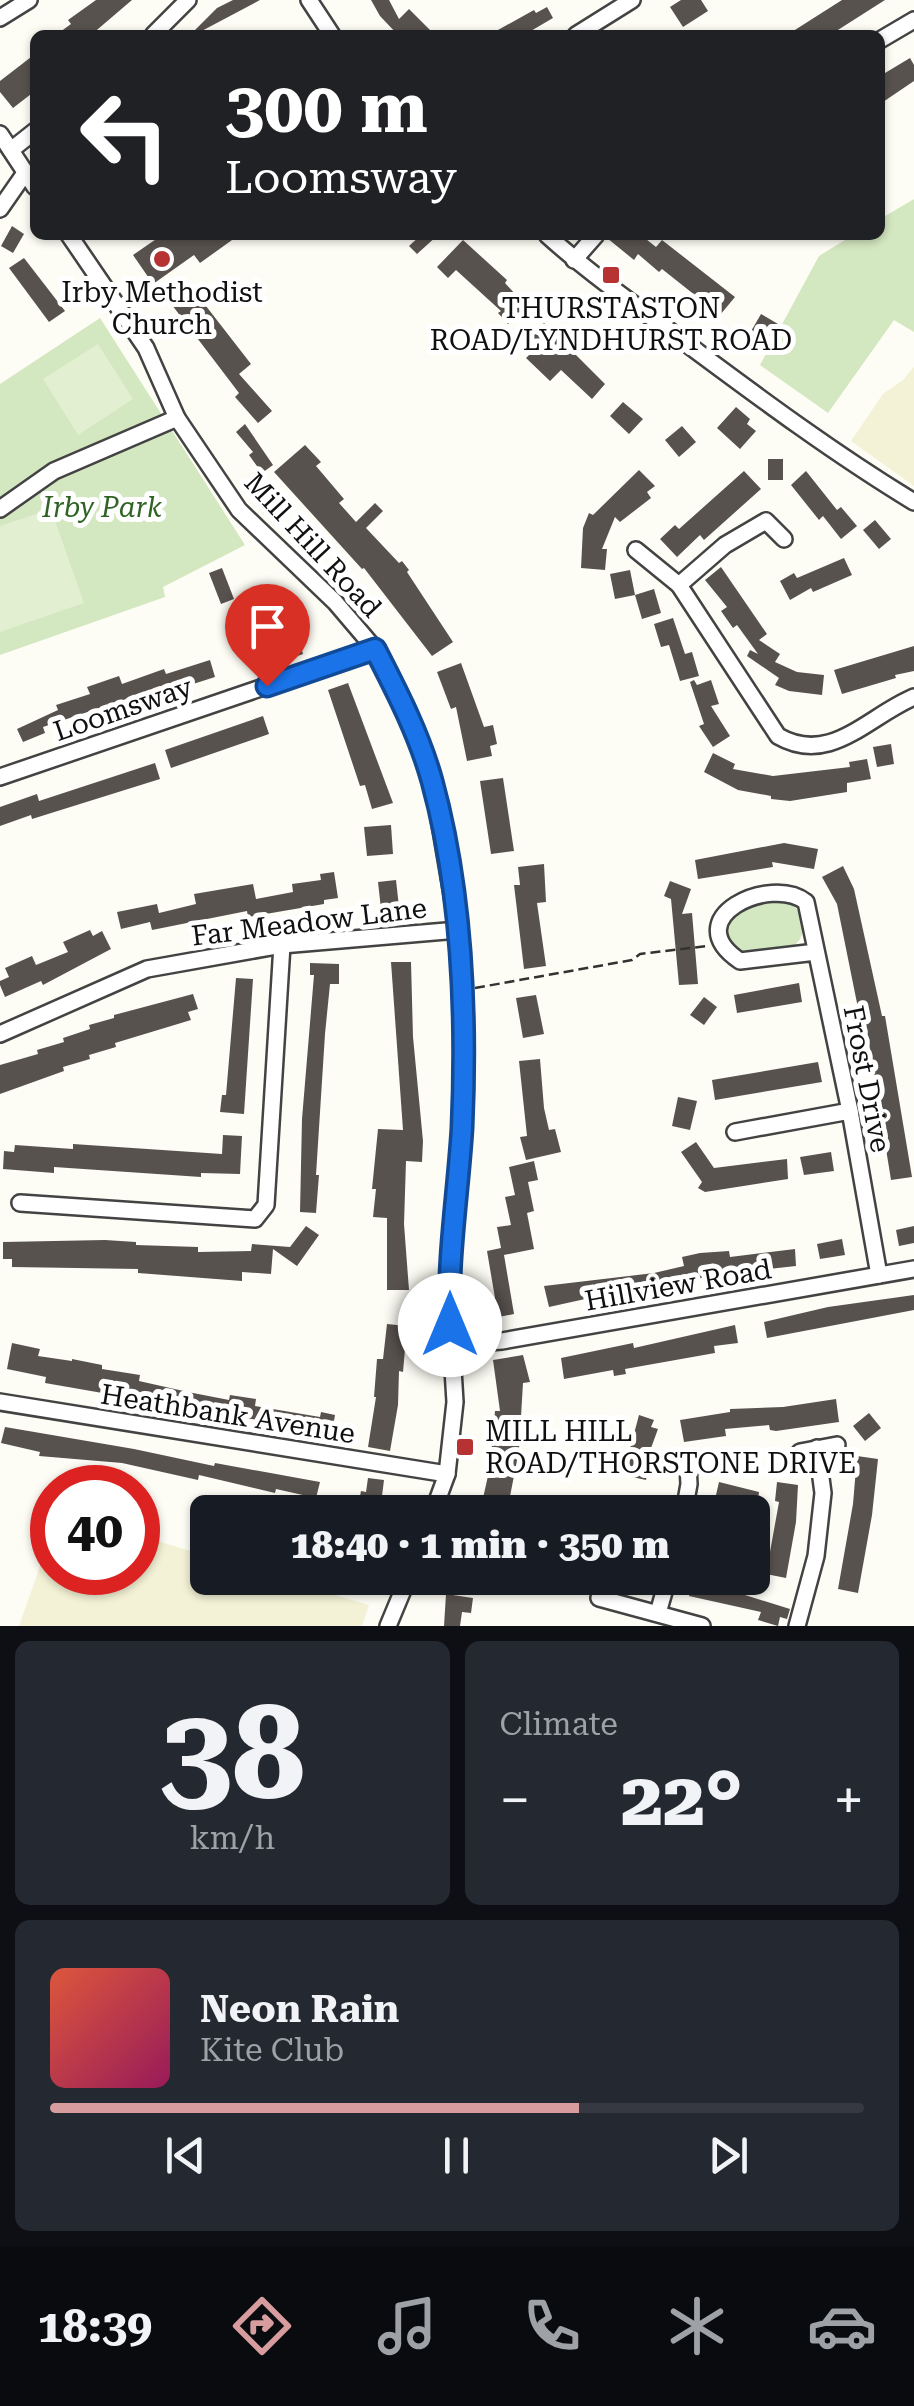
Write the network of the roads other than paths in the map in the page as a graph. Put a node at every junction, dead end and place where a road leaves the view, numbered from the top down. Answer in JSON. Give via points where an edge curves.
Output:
{"nodes":[{"id":1,"x":29,"y":0,"type":"edge"},
{"id":2,"x":188,"y":0,"type":"edge"},
{"id":3,"x":330,"y":0,"type":"edge"},
{"id":4,"x":632,"y":0,"type":"edge"},
{"id":5,"x":311,"y":5,"type":"edge"},
{"id":6,"x":0,"y":18,"type":"edge"},
{"id":7,"x":914,"y":20,"type":"edge"},
{"id":8,"x":158,"y":30,"type":"edge"},
{"id":9,"x":328,"y":30,"type":"edge"},
{"id":10,"x":584,"y":30,"type":"edge"},
{"id":11,"x":885,"y":37,"type":"edge"},
{"id":12,"x":0,"y":134,"type":"edge"},
{"id":13,"x":30,"y":135,"type":"edge"},
{"id":14,"x":10,"y":150,"type":"junction"},
{"id":15,"x":24,"y":173,"type":"junction"},
{"id":16,"x":30,"y":181,"type":"edge"},
{"id":17,"x":0,"y":209,"type":"edge"},
{"id":18,"x":73,"y":240,"type":"edge"},
{"id":19,"x":552,"y":240,"type":"edge"},
{"id":20,"x":592,"y":240,"type":"edge"},
{"id":21,"x":574,"y":260,"type":"junction"},
{"id":22,"x":177,"y":418,"type":"junction"},
{"id":23,"x":914,"y":502,"type":"edge"},
{"id":24,"x":0,"y":509,"type":"edge"},
{"id":25,"x":784,"y":539,"type":"dead end"},
{"id":26,"x":636,"y":550,"type":"dead end"},
{"id":27,"x":679,"y":586,"type":"junction"},
{"id":28,"x":375,"y":649,"type":"junction"},
{"id":29,"x":914,"y":697,"type":"edge"},
{"id":30,"x":0,"y":777,"type":"edge"},
{"id":31,"x":458,"y":930,"type":"junction"},
{"id":32,"x":282,"y":945,"type":"junction"},
{"id":33,"x":816,"y":952,"type":"junction"},
{"id":34,"x":0,"y":1034,"type":"edge"},
{"id":35,"x":850,"y":1111,"type":"junction"},
{"id":36,"x":735,"y":1132,"type":"dead end"},
{"id":37,"x":20,"y":1203,"type":"dead end"},
{"id":38,"x":914,"y":1269,"type":"edge"},
{"id":39,"x":879,"y":1275,"type":"junction"},
{"id":40,"x":450,"y":1345,"type":"junction"},
{"id":41,"x":0,"y":1402,"type":"edge"},
{"id":42,"x":837,"y":1444,"type":"dead end"},
{"id":43,"x":817,"y":1448,"type":"junction"},
{"id":44,"x":800,"y":1452,"type":"dead end"},
{"id":45,"x":728,"y":1461,"type":"dead end"},
{"id":46,"x":447,"y":1474,"type":"junction"},
{"id":47,"x":439,"y":1495,"type":"edge"},
{"id":48,"x":687,"y":1495,"type":"edge"},
{"id":49,"x":401,"y":1595,"type":"edge"},
{"id":50,"x":663,"y":1595,"type":"edge"},
{"id":51,"x":599,"y":1598,"type":"road end"},
{"id":52,"x":658,"y":1613,"type":"junction"},
{"id":53,"x":388,"y":1626,"type":"edge"},
{"id":54,"x":702,"y":1626,"type":"edge"},
{"id":55,"x":797,"y":1626,"type":"edge"}],
"edges":[{"from":1,"to":6,"type":"street"},
{"from":2,"to":8,"type":"street"},
{"from":3,"to":5,"type":"street"},
{"from":4,"to":10,"type":"street"},
{"from":5,"to":9,"type":"street"},
{"from":7,"to":11,"type":"street"},
{"from":12,"to":14,"type":"street"},
{"from":13,"to":14,"type":"street"},
{"from":14,"to":15,"type":"street"},
{"from":15,"to":16,"type":"street"},
{"from":15,"to":17,"type":"street"},
{"from":18,"to":22,"type":"street","name":"Mill Hill Road","via":[[146,348]]},
{"from":19,"to":21,"type":"street"},
{"from":20,"to":21,"type":"street"},
{"from":21,"to":23,"type":"street","via":[[851,464]]},
{"from":22,"to":24,"type":"street","via":[[54,471]]},
{"from":22,"to":28,"type":"street","name":"Mill Hill Road","via":[[239,510]]},
{"from":25,"to":27,"type":"street","via":[[766,521]]},
{"from":26,"to":27,"type":"street"},
{"from":27,"to":29,"type":"street","via":[[778,736],[792,744],[834,742]]},
{"from":28,"to":30,"type":"street","name":"Loomsway"},
{"from":28,"to":31,"type":"street","name":"Mill Hill Road","via":[[406,708],[433,783]]},
{"from":31,"to":32,"type":"street","name":"Far Meadow Lane"},
{"from":31,"to":40,"type":"street","name":"Mill Hill Road","via":[[462,1129]]},
{"from":32,"to":34,"type":"street","name":"Far Meadow Lane","via":[[147,969]]},
{"from":32,"to":37,"type":"street","via":[[266,1206],[255,1219]]},
{"from":33,"to":33,"type":"street","name":"Frost Drive","via":[[806,902],[792,894],[730,906],[719,926],[722,945],[740,961]]},
{"from":33,"to":35,"type":"street","name":"Frost Drive"},
{"from":35,"to":36,"type":"street"},
{"from":35,"to":39,"type":"street","name":"Frost Drive"},
{"from":38,"to":39,"type":"street","name":"Hillview Road"},
{"from":39,"to":40,"type":"street","name":"Hillview Road"},
{"from":40,"to":46,"type":"street","name":"Mill Hill Road","via":[[455,1402]]},
{"from":41,"to":46,"type":"street","name":"Heathbank Avenue"},
{"from":42,"to":43,"type":"street"},
{"from":43,"to":44,"type":"street"},
{"from":43,"to":55,"type":"street","via":[[823,1493],[816,1556]]},
{"from":45,"to":48,"type":"street","via":[[688,1466]]},
{"from":46,"to":47,"type":"street","name":"Mill Hill Road"},
{"from":49,"to":53,"type":"street"},
{"from":50,"to":52,"type":"street"},
{"from":51,"to":52,"type":"street"},
{"from":52,"to":54,"type":"street"}]}
